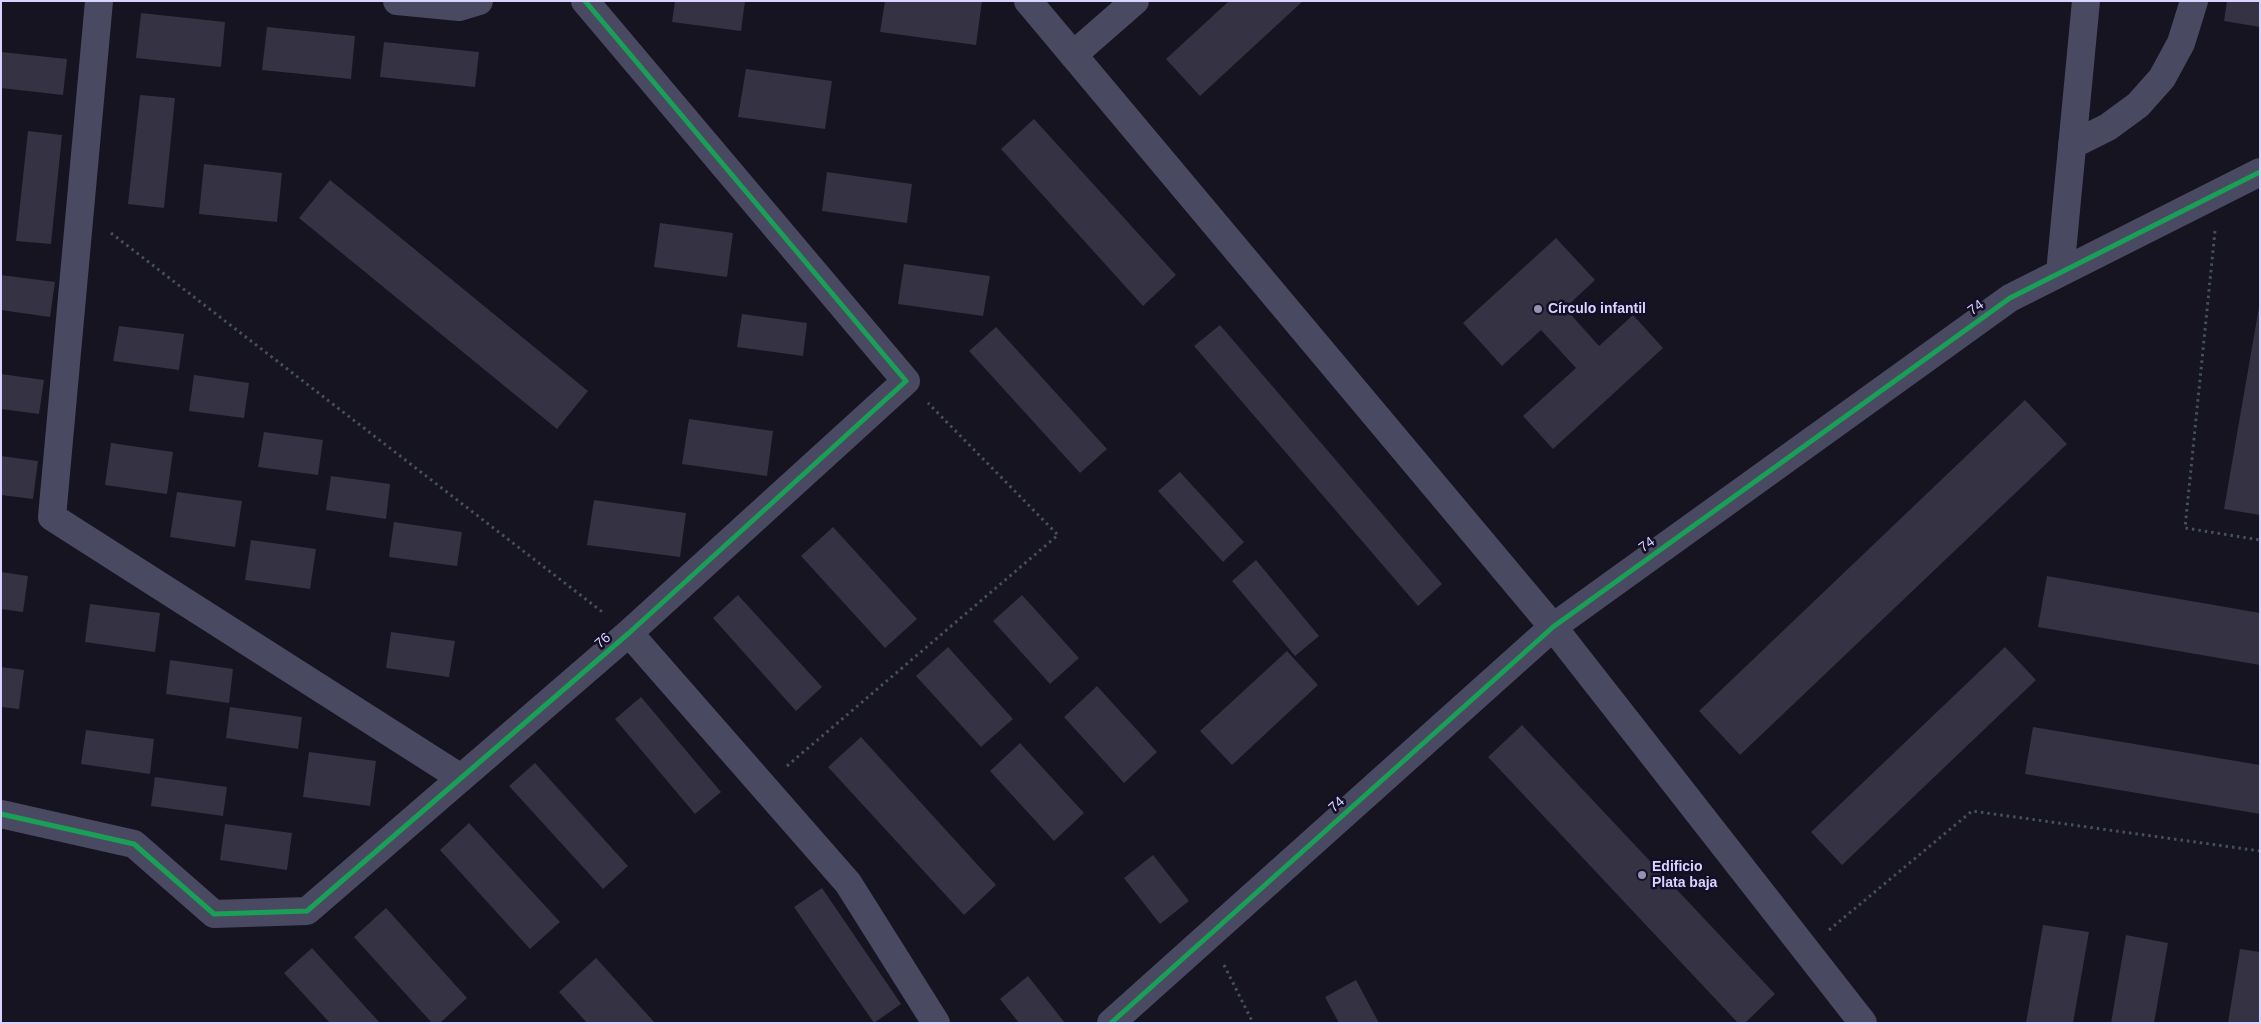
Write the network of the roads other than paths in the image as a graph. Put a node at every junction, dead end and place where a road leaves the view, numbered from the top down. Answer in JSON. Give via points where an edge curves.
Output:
{"nodes":[{"id":1,"x":99,"y":1,"type":"edge"},
{"id":2,"x":397,"y":1,"type":"edge"},
{"id":3,"x":479,"y":1,"type":"edge"},
{"id":4,"x":584,"y":1,"type":"edge"},
{"id":5,"x":1028,"y":1,"type":"edge"},
{"id":6,"x":1134,"y":1,"type":"edge"},
{"id":7,"x":2086,"y":1,"type":"edge"},
{"id":8,"x":2194,"y":1,"type":"edge"},
{"id":9,"x":1073,"y":55,"type":"junction"},
{"id":10,"x":2072,"y":145,"type":"junction"},
{"id":11,"x":2260,"y":172,"type":"edge"},
{"id":12,"x":2060,"y":272,"type":"junction"},
{"id":13,"x":1553,"y":626,"type":"junction"},
{"id":14,"x":629,"y":633,"type":"junction"},
{"id":15,"x":461,"y":778,"type":"junction"},
{"id":16,"x":1,"y":814,"type":"edge"},
{"id":17,"x":936,"y":1023,"type":"edge"},
{"id":18,"x":1111,"y":1023,"type":"edge"},
{"id":19,"x":1863,"y":1023,"type":"edge"}],
"edges":[{"from":1,"to":15,"type":"street","via":[[52,517]]},
{"from":2,"to":3,"type":"street","via":[[459,7]]},
{"from":4,"to":14,"type":"street","name":"76","via":[[906,381]]},
{"from":5,"to":9,"type":"street"},
{"from":6,"to":9,"type":"street"},
{"from":7,"to":10,"type":"street"},
{"from":8,"to":10,"type":"street","via":[[2181,44],[2162,78],[2138,105],[2108,127]]},
{"from":9,"to":13,"type":"street"},
{"from":10,"to":12,"type":"street"},
{"from":11,"to":12,"type":"street","name":"74"},
{"from":12,"to":13,"type":"street","name":"74","via":[[2010,298]]},
{"from":13,"to":18,"type":"street","name":"74"},
{"from":13,"to":19,"type":"street"},
{"from":14,"to":15,"type":"street","name":"76"},
{"from":14,"to":17,"type":"street","via":[[848,883]]},
{"from":15,"to":16,"type":"street","name":"76","via":[[307,911],[214,914],[134,844]]}]}
